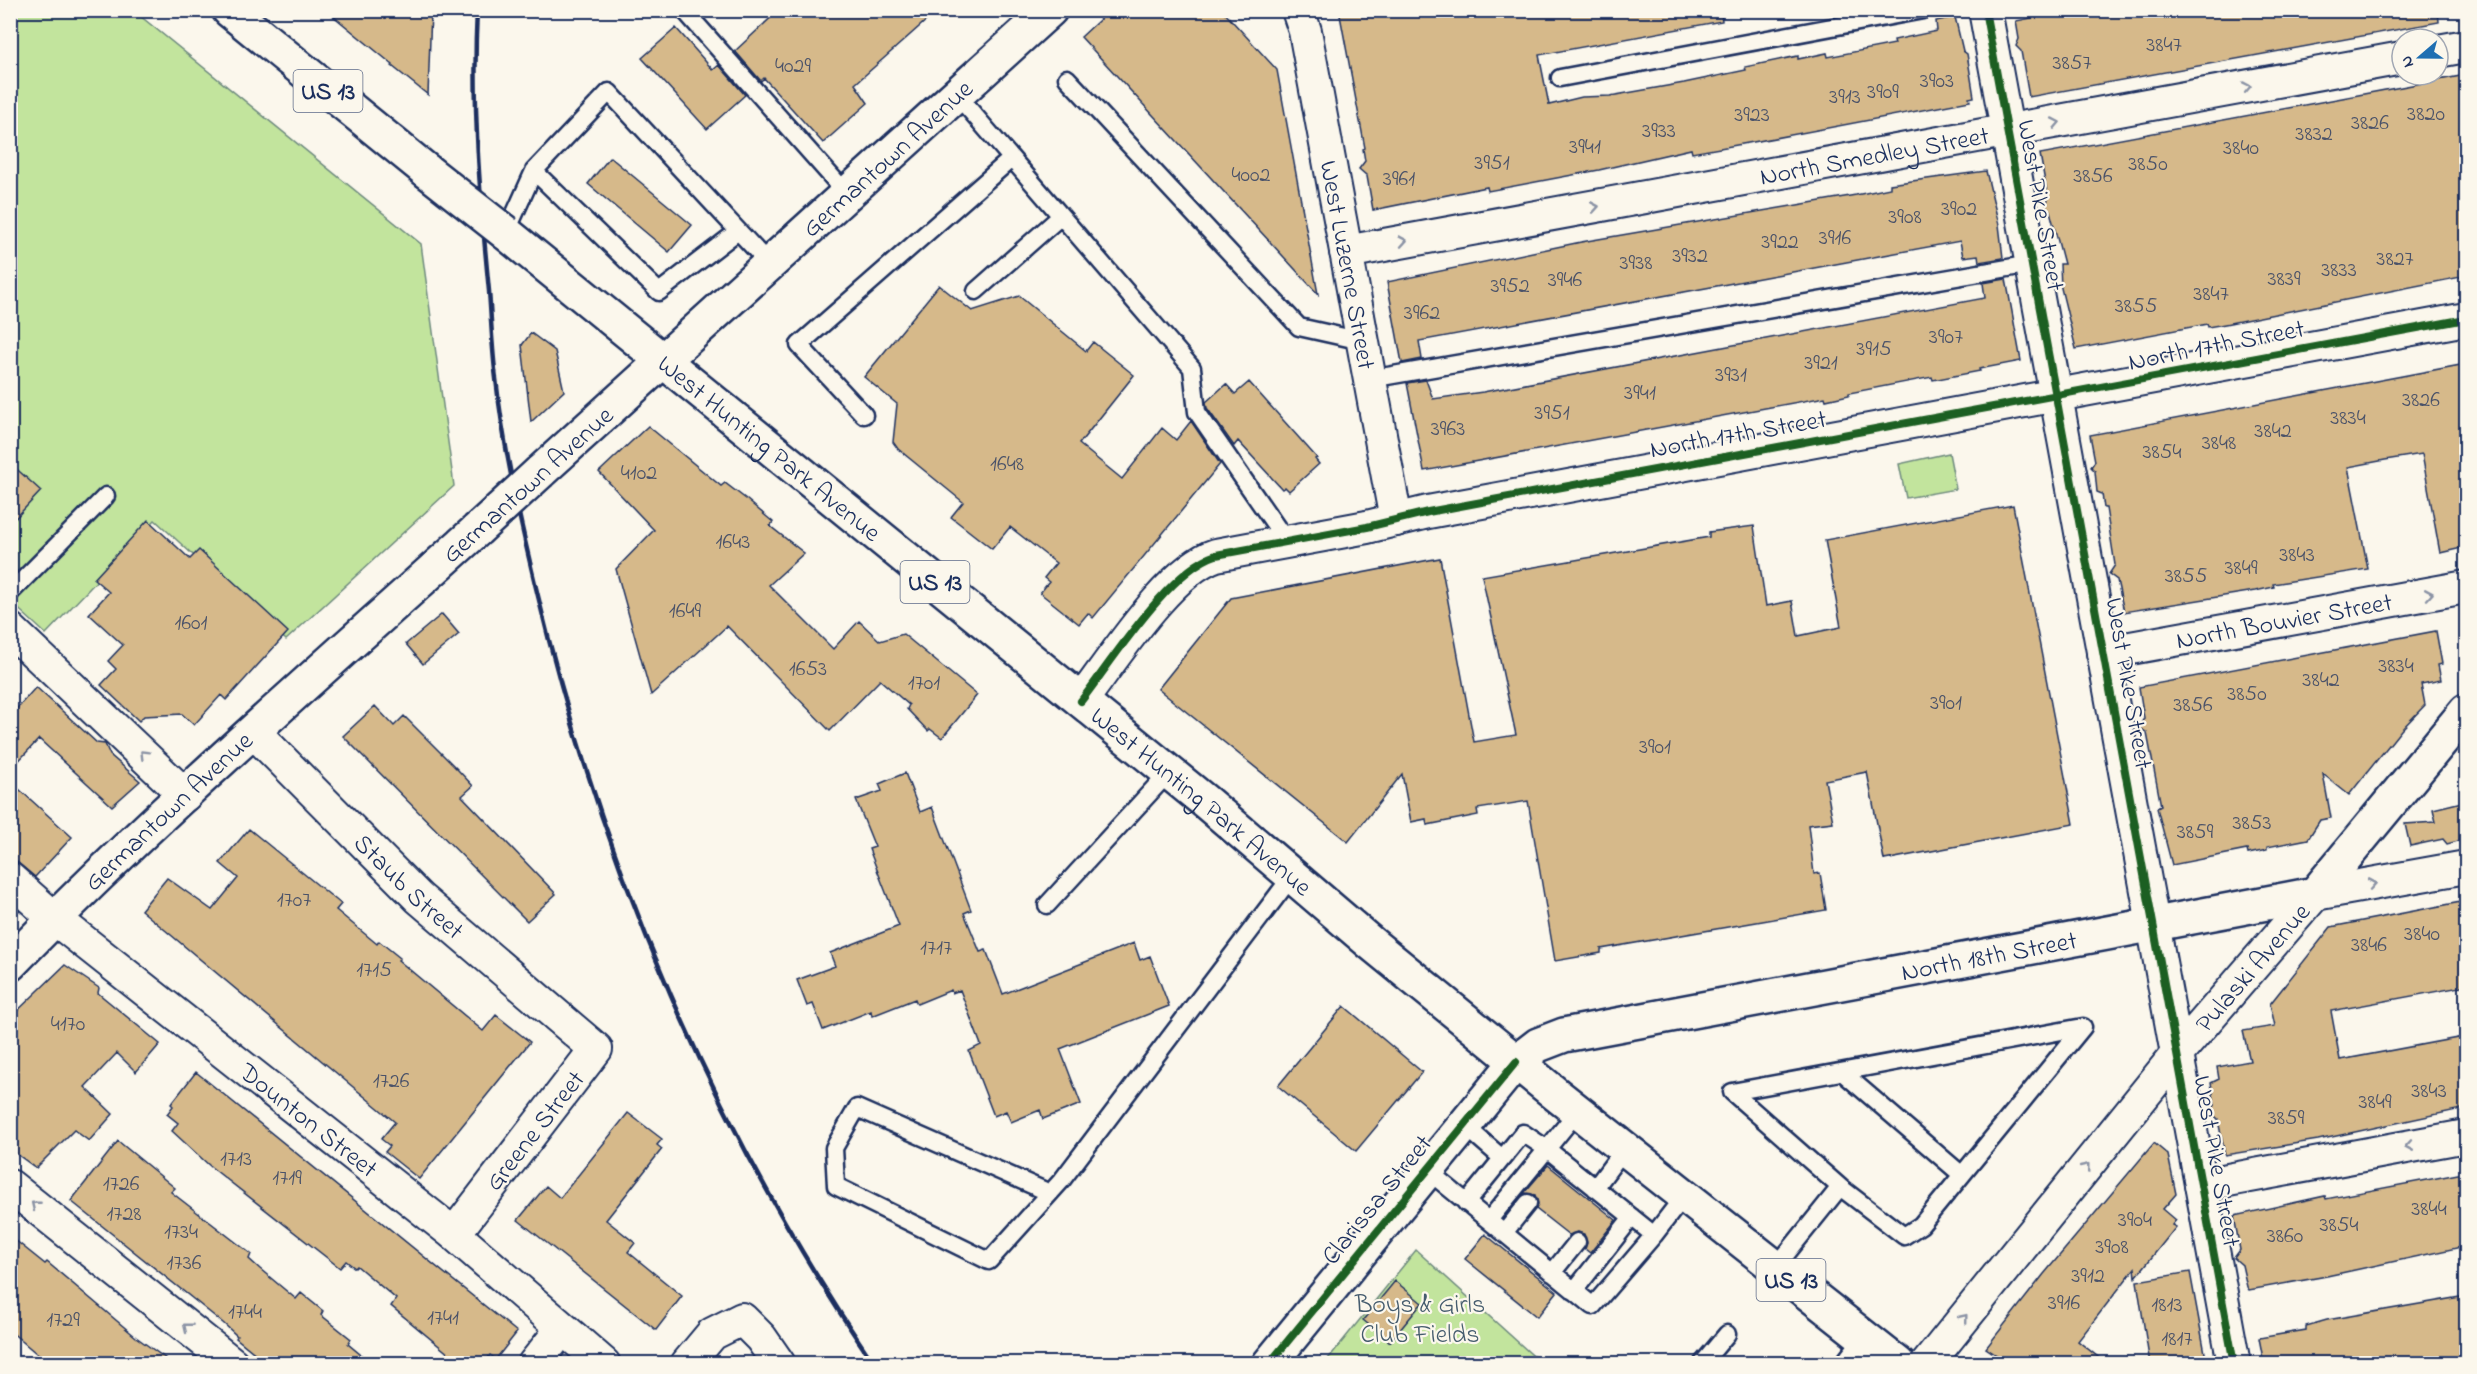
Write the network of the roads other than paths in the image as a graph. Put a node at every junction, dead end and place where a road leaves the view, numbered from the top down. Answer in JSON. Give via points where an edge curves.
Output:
{"nodes":[{"id":1,"x":229,"y":10,"type":"edge"},
{"id":2,"x":684,"y":10,"type":"edge"},
{"id":3,"x":1298,"y":10,"type":"edge"},
{"id":4,"x":1923,"y":10,"type":"edge"},
{"id":5,"x":1985,"y":10,"type":"edge"},
{"id":6,"x":1040,"y":14,"type":"edge"},
{"id":7,"x":2466,"y":46,"type":"edge"},
{"id":8,"x":2450,"y":49,"type":"edge"},
{"id":9,"x":2390,"y":60,"type":"edge"},
{"id":10,"x":1067,"y":78,"type":"dead end"},
{"id":11,"x":1560,"y":78,"type":"dead end"},
{"id":12,"x":957,"y":95,"type":"junction"},
{"id":13,"x":2007,"y":132,"type":"junction"},
{"id":14,"x":1011,"y":159,"type":"junction"},
{"id":15,"x":534,"y":171,"type":"junction"},
{"id":16,"x":847,"y":194,"type":"junction"},
{"id":17,"x":1061,"y":216,"type":"junction"},
{"id":18,"x":738,"y":231,"type":"junction"},
{"id":19,"x":506,"y":233,"type":"junction"},
{"id":20,"x":1346,"y":252,"type":"junction"},
{"id":21,"x":2031,"y":264,"type":"junction"},
{"id":22,"x":770,"y":265,"type":"junction"},
{"id":23,"x":976,"y":291,"type":"dead end"},
{"id":24,"x":2466,"y":319,"type":"edge"},
{"id":25,"x":1362,"y":341,"type":"junction"},
{"id":26,"x":662,"y":362,"type":"junction"},
{"id":27,"x":1370,"y":379,"type":"junction"},
{"id":28,"x":2056,"y":396,"type":"junction"},
{"id":29,"x":864,"y":415,"type":"dead end"},
{"id":30,"x":106,"y":496,"type":"dead end"},
{"id":31,"x":1396,"y":520,"type":"junction"},
{"id":32,"x":1287,"y":542,"type":"junction"},
{"id":33,"x":2466,"y":587,"type":"edge"},
{"id":34,"x":10,"y":593,"type":"edge"},
{"id":35,"x":10,"y":629,"type":"edge"},
{"id":36,"x":2103,"y":653,"type":"junction"},
{"id":37,"x":1081,"y":701,"type":"junction"},
{"id":38,"x":2466,"y":711,"type":"edge"},
{"id":39,"x":254,"y":732,"type":"junction"},
{"id":40,"x":1169,"y":772,"type":"junction"},
{"id":41,"x":185,"y":795,"type":"junction"},
{"id":42,"x":2466,"y":867,"type":"edge"},
{"id":43,"x":1292,"y":876,"type":"junction"},
{"id":44,"x":10,"y":879,"type":"edge"},
{"id":45,"x":2315,"y":894,"type":"junction"},
{"id":46,"x":1047,"y":905,"type":"dead end"},
{"id":47,"x":54,"y":918,"type":"junction"},
{"id":48,"x":2153,"y":924,"type":"junction"},
{"id":49,"x":10,"y":964,"type":"edge"},
{"id":50,"x":575,"y":1030,"type":"joint"},
{"id":51,"x":2177,"y":1054,"type":"junction"},
{"id":52,"x":1516,"y":1062,"type":"junction"},
{"id":53,"x":1842,"y":1072,"type":"junction"},
{"id":54,"x":1576,"y":1112,"type":"junction"},
{"id":55,"x":1464,"y":1125,"type":"junction"},
{"id":56,"x":2466,"y":1136,"type":"edge"},
{"id":57,"x":1547,"y":1149,"type":"junction"},
{"id":58,"x":1624,"y":1149,"type":"junction"},
{"id":59,"x":1502,"y":1158,"type":"junction"},
{"id":60,"x":1427,"y":1170,"type":"junction"},
{"id":61,"x":1962,"y":1175,"type":"junction"},
{"id":62,"x":2201,"y":1185,"type":"junction"},
{"id":63,"x":10,"y":1186,"type":"edge"},
{"id":64,"x":1840,"y":1187,"type":"junction"},
{"id":65,"x":1596,"y":1188,"type":"junction"},
{"id":66,"x":1050,"y":1193,"type":"junction"},
{"id":67,"x":1684,"y":1196,"type":"junction"},
{"id":68,"x":1466,"y":1203,"type":"junction"},
{"id":69,"x":1528,"y":1203,"type":"dead end"},
{"id":70,"x":1632,"y":1217,"type":"junction"},
{"id":71,"x":1489,"y":1220,"type":"junction"},
{"id":72,"x":1504,"y":1233,"type":"junction"},
{"id":73,"x":454,"y":1234,"type":"junction"},
{"id":74,"x":1654,"y":1235,"type":"junction"},
{"id":75,"x":1577,"y":1242,"type":"dead end"},
{"id":76,"x":1775,"y":1268,"type":"junction"},
{"id":77,"x":1552,"y":1273,"type":"junction"},
{"id":78,"x":1574,"y":1291,"type":"junction"},
{"id":79,"x":562,"y":1329,"type":"junction"},
{"id":80,"x":1727,"y":1334,"type":"dead end"},
{"id":81,"x":1864,"y":1336,"type":"junction"},
{"id":82,"x":233,"y":1364,"type":"edge"},
{"id":83,"x":534,"y":1364,"type":"edge"},
{"id":84,"x":604,"y":1364,"type":"edge"},
{"id":85,"x":687,"y":1364,"type":"edge"},
{"id":86,"x":779,"y":1364,"type":"edge"},
{"id":87,"x":1269,"y":1364,"type":"edge"},
{"id":88,"x":1702,"y":1364,"type":"edge"},
{"id":89,"x":1843,"y":1364,"type":"edge"},
{"id":90,"x":1898,"y":1364,"type":"edge"},
{"id":91,"x":1927,"y":1364,"type":"edge"},
{"id":92,"x":2234,"y":1364,"type":"edge"}],
"edges":[{"from":1,"to":19,"type":"main road","name":"West Hunting Park Avenue","number":"US 13","bridge":true},
{"from":2,"to":16,"type":"lane"},
{"from":3,"to":20,"type":"street","name":"West Luzerne Street"},
{"from":4,"to":11,"type":"lane"},
{"from":5,"to":13,"type":"street","name":"West Pike Street"},
{"from":6,"to":12,"type":"main road","name":"Germantown Avenue"},
{"from":7,"to":8,"type":"street"},
{"from":13,"to":9,"type":"street","name":"North Smedley Street","one_way":true},
{"from":10,"to":25,"type":"lane","via":[[1299,327]]},
{"from":12,"to":14,"type":"lane"},
{"from":12,"to":16,"type":"main road","name":"Germantown Avenue"},
{"from":20,"to":13,"type":"street","name":"North Smedley Street","one_way":true},
{"from":13,"to":21,"type":"street","name":"West Pike Street"},
{"from":14,"to":17,"type":"lane"},
{"from":14,"to":29,"type":"lane","via":[[799,345]]},
{"from":15,"to":18,"type":"lane","via":[[659,292]]},
{"from":15,"to":18,"type":"lane","via":[[609,92]]},
{"from":15,"to":19,"type":"lane"},
{"from":16,"to":22,"type":"main road","name":"Germantown Avenue"},
{"from":17,"to":23,"type":"lane"},
{"from":17,"to":32,"type":"lane","via":[[1192,368],[1197,412]]},
{"from":18,"to":22,"type":"lane"},
{"from":19,"to":26,"type":"main road","name":"West Hunting Park Avenue","number":"US 13"},
{"from":20,"to":25,"type":"street","name":"West Luzerne Street"},
{"from":21,"to":27,"type":"lane"},
{"from":21,"to":28,"type":"street","name":"West Pike Street"},
{"from":22,"to":26,"type":"main road","name":"Germantown Avenue"},
{"from":24,"to":28,"type":"street","name":"North 17th Street"},
{"from":25,"to":27,"type":"street","name":"West Luzerne Street"},
{"from":26,"to":37,"type":"main road","name":"West Hunting Park Avenue","number":"US 13"},
{"from":26,"to":39,"type":"main road","name":"Germantown Avenue","bridge":true},
{"from":27,"to":31,"type":"street","name":"West Luzerne Street"},
{"from":28,"to":31,"type":"street","name":"North 17th Street"},
{"from":28,"to":36,"type":"street","name":"West Pike Street"},
{"from":30,"to":34,"type":"lane"},
{"from":31,"to":32,"type":"street","name":"North 17th Street"},
{"from":32,"to":37,"type":"street","name":"North 17th Street","via":[[1216,555],[1197,563],[1157,603]]},
{"from":36,"to":33,"type":"street","name":"North Bouvier Street","one_way":true},
{"from":41,"to":35,"type":"street","one_way":true},
{"from":36,"to":48,"type":"street","name":"West Pike Street"},
{"from":37,"to":40,"type":"main road","name":"West Hunting Park Avenue","number":"US 13"},
{"from":38,"to":45,"type":"main road","name":"Pulaski Avenue"},
{"from":39,"to":41,"type":"main road","name":"Germantown Avenue"},
{"from":39,"to":50,"type":"street","name":"Staub Street","via":[[419,898]]},
{"from":40,"to":43,"type":"main road","name":"West Hunting Park Avenue","number":"US 13"},
{"from":40,"to":46,"type":"lane"},
{"from":41,"to":47,"type":"main road","name":"Germantown Avenue"},
{"from":45,"to":42,"type":"street","name":"North 18th Street","one_way":true},
{"from":43,"to":52,"type":"main road","name":"West Hunting Park Avenue","number":"US 13"},
{"from":43,"to":66,"type":"lane"},
{"from":44,"to":47,"type":"street","name":"Dounton Street"},
{"from":45,"to":48,"type":"main road","name":"North 18th Street"},
{"from":45,"to":51,"type":"street","name":"Pulaski Avenue"},
{"from":47,"to":49,"type":"main road","name":"Germantown Avenue"},
{"from":47,"to":73,"type":"street","name":"Dounton Street"},
{"from":48,"to":51,"type":"street","name":"West Pike Street"},
{"from":48,"to":52,"type":"main road","name":"North 18th Street","via":[[1564,1035],[1538,1045]]},
{"from":50,"to":73,"type":"street","name":"Greene Street","via":[[596,1048]]},
{"from":51,"to":62,"type":"street","name":"West Pike Street"},
{"from":91,"to":51,"type":"street","name":"Pulaski Avenue","one_way":true},
{"from":52,"to":54,"type":"main road","name":"West Hunting Park Avenue","number":"US 13"},
{"from":52,"to":55,"type":"main road","name":"Clarissa Street"},
{"from":53,"to":61,"type":"lane"},
{"from":53,"to":61,"type":"lane","via":[[2083,1027]]},
{"from":53,"to":64,"type":"lane","via":[[1732,1092]]},
{"from":54,"to":57,"type":"lane"},
{"from":54,"to":58,"type":"main road","name":"West Hunting Park Avenue","number":"US 13"},
{"from":55,"to":59,"type":"lane"},
{"from":55,"to":60,"type":"main road","name":"Clarissa Street"},
{"from":56,"to":62,"type":"street","one_way":true},
{"from":57,"to":59,"type":"lane","via":[[1523,1133]]},
{"from":57,"to":65,"type":"lane","via":[[1557,1165]]},
{"from":57,"to":71,"type":"lane"},
{"from":58,"to":65,"type":"lane"},
{"from":58,"to":67,"type":"main road","name":"West Hunting Park Avenue","number":"US 13"},
{"from":59,"to":68,"type":"lane"},
{"from":60,"to":68,"type":"lane"},
{"from":60,"to":87,"type":"main road","name":"Clarissa Street"},
{"from":61,"to":64,"type":"lane","via":[[1921,1225],[1904,1236]]},
{"from":62,"to":92,"type":"street","name":"West Pike Street"},
{"from":82,"to":63,"type":"street","one_way":true},
{"from":64,"to":76,"type":"lane"},
{"from":65,"to":70,"type":"lane","via":[[1607,1205]]},
{"from":66,"to":66,"type":"lane","via":[[989,1261],[836,1186],[834,1148],[857,1108]]},
{"from":67,"to":74,"type":"lane"},
{"from":67,"to":76,"type":"main road","name":"West Hunting Park Avenue","number":"US 13"},
{"from":68,"to":71,"type":"lane"},
{"from":69,"to":72,"type":"lane"},
{"from":70,"to":74,"type":"lane"},
{"from":70,"to":78,"type":"lane"},
{"from":71,"to":72,"type":"lane"},
{"from":72,"to":77,"type":"lane"},
{"from":73,"to":79,"type":"street","name":"Dounton Street"},
{"from":74,"to":78,"type":"lane","via":[[1593,1306]]},
{"from":75,"to":77,"type":"lane"},
{"from":76,"to":81,"type":"main road","name":"West Hunting Park Avenue","number":"US 13"},
{"from":77,"to":78,"type":"lane"},
{"from":79,"to":83,"type":"street"},
{"from":79,"to":84,"type":"street","name":"Dounton Street"},
{"from":80,"to":88,"type":"lane"},
{"from":81,"to":89,"type":"lane"},
{"from":81,"to":90,"type":"main road","name":"West Hunting Park Avenue","number":"US 13"},
{"from":85,"to":86,"type":"street","via":[[712,1335],[742,1319]]}]}
